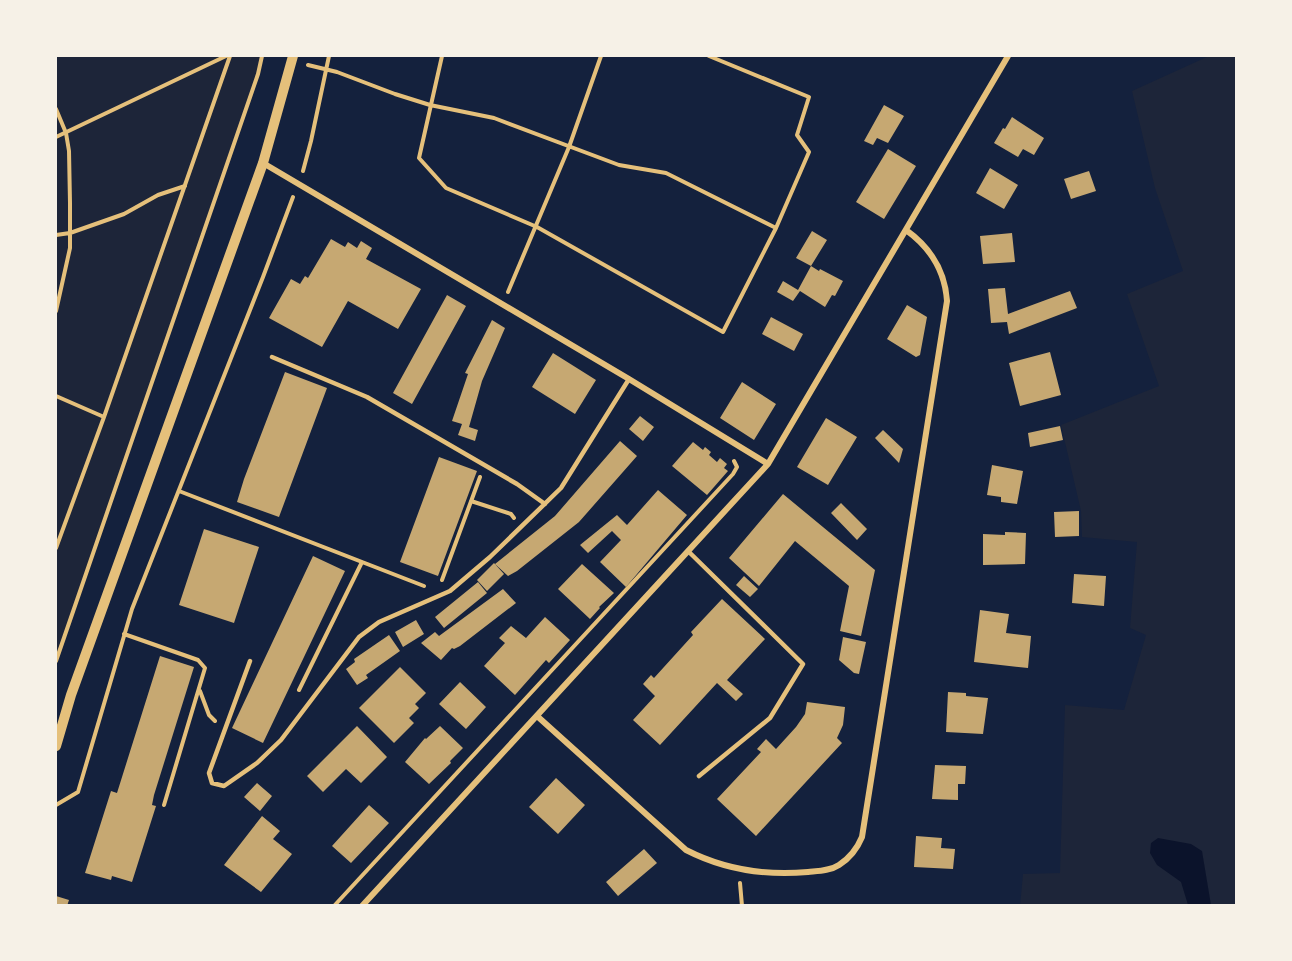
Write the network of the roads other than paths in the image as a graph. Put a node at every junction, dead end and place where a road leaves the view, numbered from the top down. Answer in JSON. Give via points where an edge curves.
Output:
{"nodes":[{"id":1,"x":1008,"y":56,"type":"edge"},
{"id":2,"x":293,"y":58,"type":"edge"},
{"id":3,"x":263,"y":163,"type":"junction"},
{"id":4,"x":906,"y":230,"type":"junction"},
{"id":5,"x":272,"y":357,"type":"dead end"},
{"id":6,"x":629,"y":379,"type":"junction"},
{"id":7,"x":768,"y":464,"type":"junction"},
{"id":8,"x":545,"y":504,"type":"junction"},
{"id":9,"x":689,"y":552,"type":"junction"},
{"id":10,"x":250,"y":661,"type":"dead end"},
{"id":11,"x":537,"y":717,"type":"junction"},
{"id":12,"x":56,"y":746,"type":"edge"},
{"id":13,"x":699,"y":776,"type":"dead end"},
{"id":14,"x":362,"y":906,"type":"edge"}],
"edges":[{"from":1,"to":4,"type":"street"},
{"from":2,"to":3,"type":"street"},
{"from":3,"to":6,"type":"street"},
{"from":3,"to":12,"type":"street","via":[[71,694]]},
{"from":4,"to":7,"type":"street"},
{"from":4,"to":11,"type":"street","via":[[918,239],[942,271],[947,301],[858,846],[830,870],[760,873],[708,862],[686,850]]},
{"from":5,"to":8,"type":"lane","via":[[367,397]]},
{"from":6,"to":7,"type":"street"},
{"from":6,"to":8,"type":"lane","via":[[561,488]]},
{"from":7,"to":9,"type":"street"},
{"from":8,"to":10,"type":"lane","via":[[450,591],[379,622],[359,637],[281,740],[224,786],[212,783],[209,773]]},
{"from":9,"to":11,"type":"street"},
{"from":9,"to":13,"type":"lane","via":[[803,664],[770,718]]},
{"from":11,"to":14,"type":"street"}]}
